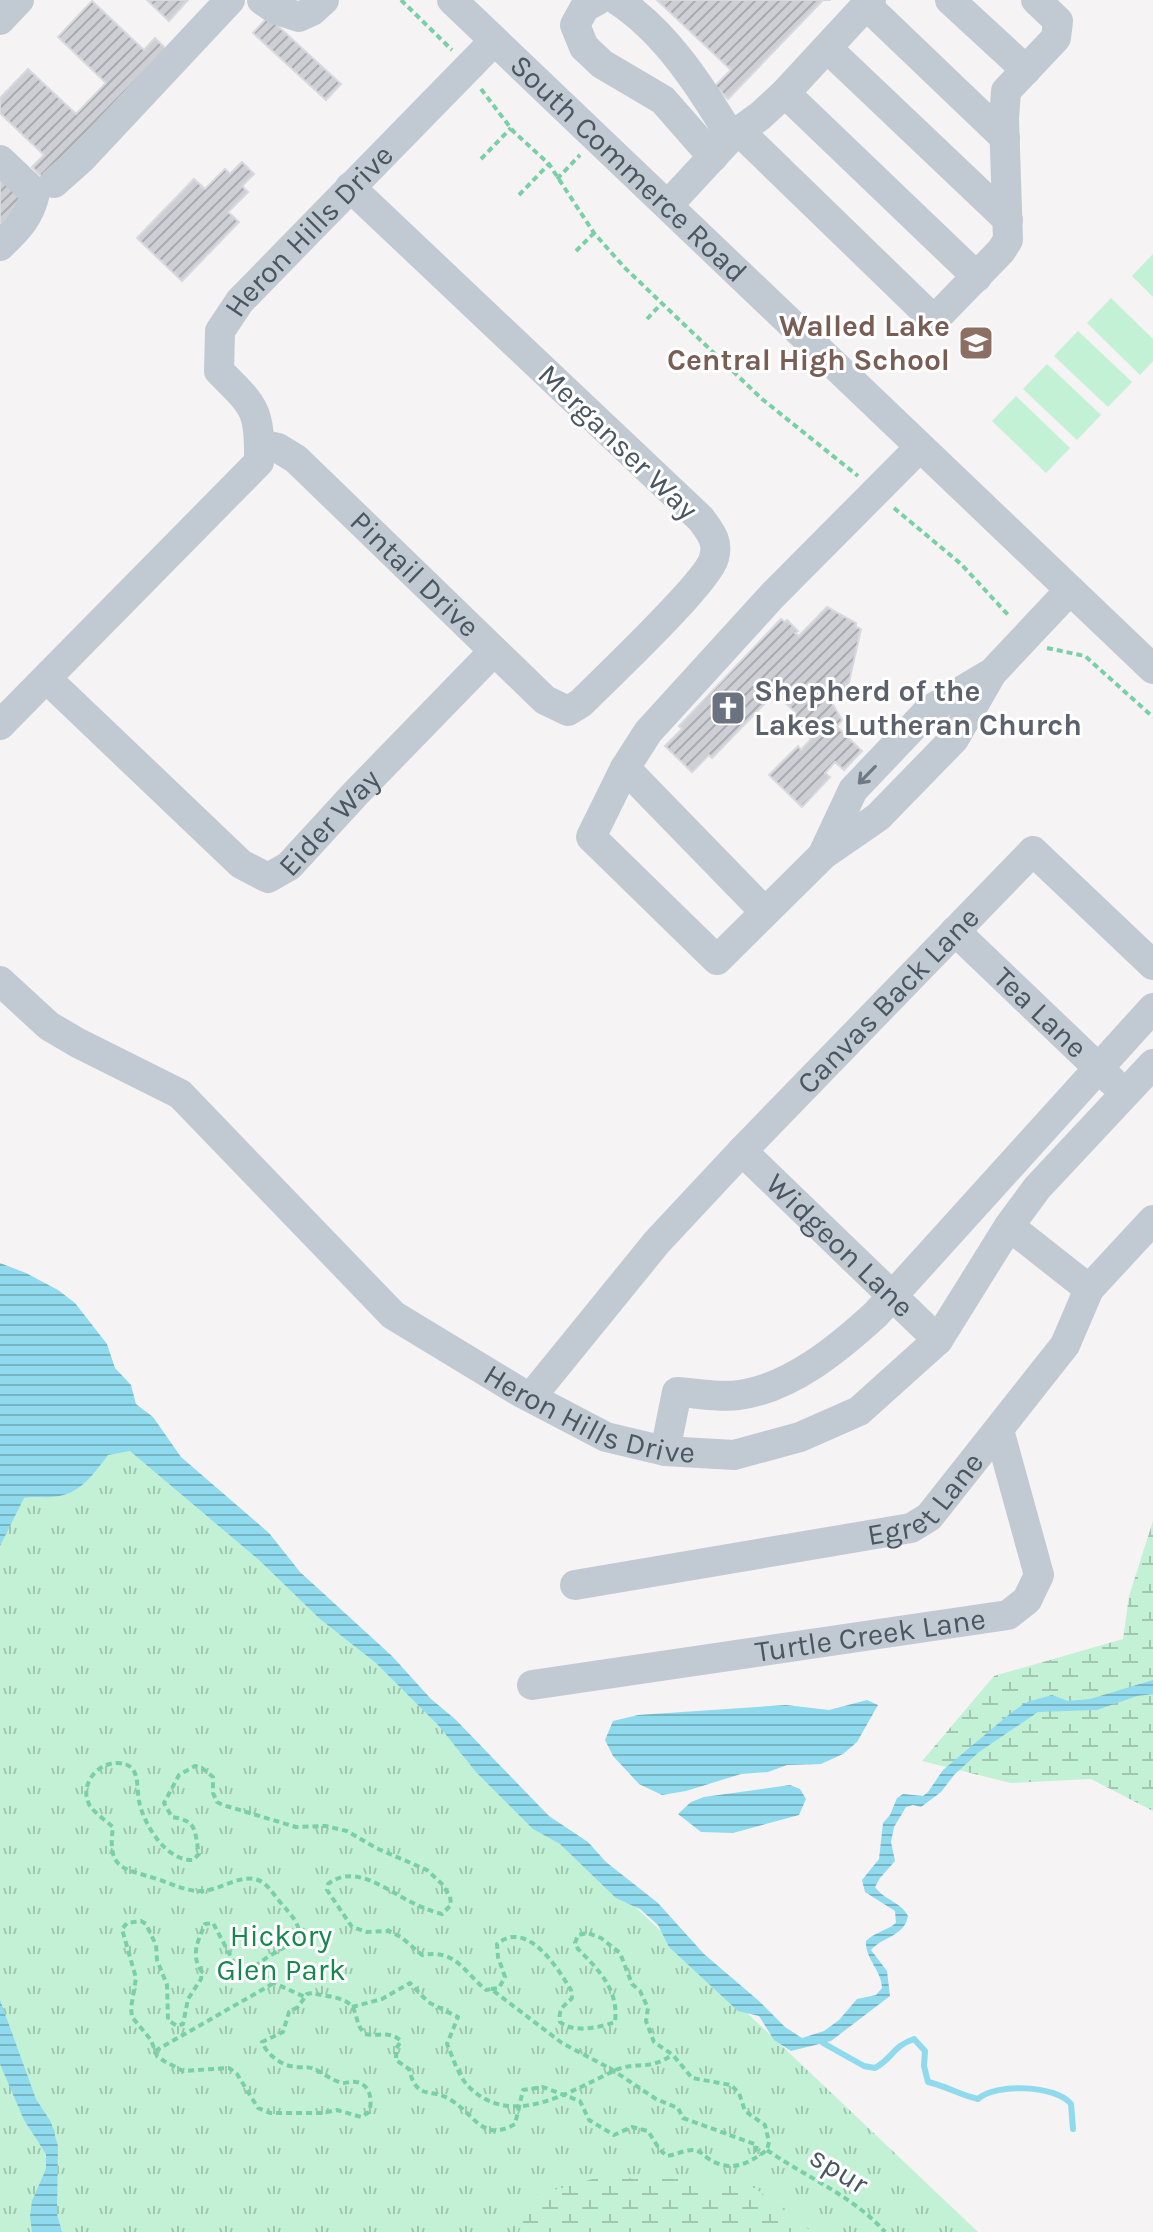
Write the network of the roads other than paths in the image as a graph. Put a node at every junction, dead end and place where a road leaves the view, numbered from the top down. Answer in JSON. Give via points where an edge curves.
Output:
{"nodes":[{"id":1,"x":19,"y":0,"type":"edge"},
{"id":2,"x":230,"y":0,"type":"edge"},
{"id":3,"x":262,"y":0,"type":"edge"},
{"id":4,"x":324,"y":0,"type":"edge"},
{"id":5,"x":452,"y":0,"type":"edge"},
{"id":6,"x":598,"y":0,"type":"edge"},
{"id":7,"x":617,"y":0,"type":"edge"},
{"id":8,"x":950,"y":0,"type":"edge"},
{"id":9,"x":1036,"y":0,"type":"edge"},
{"id":10,"x":868,"y":3,"type":"edge"},
{"id":11,"x":0,"y":20,"type":"edge"},
{"id":12,"x":494,"y":41,"type":"junction"},
{"id":13,"x":827,"y":48,"type":"junction"},
{"id":14,"x":1026,"y":70,"type":"junction"},
{"id":15,"x":785,"y":93,"type":"junction"},
{"id":16,"x":1005,"y":138,"type":"junction"},
{"id":17,"x":727,"y":141,"type":"junction"},
{"id":18,"x":0,"y":160,"type":"edge"},
{"id":19,"x":54,"y":183,"type":"dead end"},
{"id":20,"x":350,"y":187,"type":"junction"},
{"id":21,"x":668,"y":205,"type":"junction"},
{"id":22,"x":1008,"y":220,"type":"junction"},
{"id":23,"x":0,"y":246,"type":"edge"},
{"id":24,"x":977,"y":277,"type":"junction"},
{"id":25,"x":259,"y":444,"type":"junction"},
{"id":26,"x":920,"y":447,"type":"junction"},
{"id":27,"x":1070,"y":590,"type":"junction"},
{"id":28,"x":494,"y":651,"type":"junction"},
{"id":29,"x":1153,"y":669,"type":"edge"},
{"id":30,"x":47,"y":679,"type":"junction"},
{"id":31,"x":568,"y":711,"type":"joint"},
{"id":32,"x":0,"y":725,"type":"edge"},
{"id":33,"x":625,"y":768,"type":"junction"},
{"id":34,"x":765,"y":912,"type":"junction"},
{"id":35,"x":955,"y":931,"type":"junction"},
{"id":36,"x":1153,"y":965,"type":"edge"},
{"id":37,"x":0,"y":981,"type":"edge"},
{"id":38,"x":1153,"y":1008,"type":"edge"},
{"id":39,"x":1153,"y":1064,"type":"edge"},
{"id":40,"x":1099,"y":1068,"type":"junction"},
{"id":41,"x":1125,"y":1093,"type":"junction"},
{"id":42,"x":742,"y":1151,"type":"junction"},
{"id":43,"x":1153,"y":1220,"type":"edge"},
{"id":44,"x":1009,"y":1226,"type":"junction"},
{"id":45,"x":1089,"y":1289,"type":"junction"},
{"id":46,"x":890,"y":1297,"type":"junction"},
{"id":47,"x":938,"y":1340,"type":"junction"},
{"id":48,"x":531,"y":1397,"type":"junction"},
{"id":49,"x":999,"y":1430,"type":"junction"},
{"id":50,"x":665,"y":1451,"type":"junction"},
{"id":51,"x":575,"y":1585,"type":"dead end"},
{"id":52,"x":532,"y":1685,"type":"dead end"}],
"edges":[{"from":1,"to":11,"type":"street"},
{"from":2,"to":19,"type":"street"},
{"from":3,"to":4,"type":"street","via":[[299,17]]},
{"from":5,"to":12,"type":"street","name":"South Commerce Road"},
{"from":6,"to":17,"type":"street","via":[[585,7],[575,25],[584,47],[602,64]]},
{"from":7,"to":17,"type":"street","via":[[675,54]]},
{"from":8,"to":14,"type":"street"},
{"from":9,"to":14,"type":"street","via":[[1058,21],[1056,38]]},
{"from":10,"to":13,"type":"street"},
{"from":10,"to":16,"type":"street"},
{"from":12,"to":20,"type":"street","name":"Heron Hills Drive"},
{"from":12,"to":21,"type":"street","name":"South Commerce Road"},
{"from":13,"to":15,"type":"street"},
{"from":13,"to":22,"type":"street"},
{"from":14,"to":16,"type":"street","via":[[1006,91]]},
{"from":15,"to":17,"type":"street"},
{"from":15,"to":24,"type":"street"},
{"from":16,"to":22,"type":"street"},
{"from":17,"to":21,"type":"street"},
{"from":17,"to":24,"type":"street","via":[[934,320]]},
{"from":18,"to":23,"type":"street","via":[[35,193],[22,225]]},
{"from":20,"to":25,"type":"street","name":"Heron Hills Drive","via":[[240,301],[220,331],[219,371],[249,401],[260,426]]},
{"from":20,"to":31,"type":"street","name":"Merganser Way","via":[[701,519],[716,541],[714,560],[693,588]]},
{"from":21,"to":26,"type":"street","name":"South Commerce Road"},
{"from":22,"to":24,"type":"street","via":[[1008,240]]},
{"from":25,"to":28,"type":"street","name":"Pintail Drive","via":[[296,459]]},
{"from":25,"to":30,"type":"street","via":[[259,462]]},
{"from":26,"to":27,"type":"street","name":"South Commerce Road"},
{"from":26,"to":33,"type":"street","via":[[771,597],[648,732]]},
{"from":27,"to":29,"type":"street","name":"South Commerce Road"},
{"from":27,"to":34,"type":"street","via":[[992,673],[954,739],[878,817],[823,855]]},
{"from":28,"to":30,"type":"street","name":"Eider Way","via":[[289,866],[268,878],[241,864]]},
{"from":28,"to":31,"type":"street","name":"Pintail Drive","via":[[545,700]]},
{"from":30,"to":32,"type":"street"},
{"from":33,"to":34,"type":"street"},
{"from":33,"to":34,"type":"street","via":[[591,837],[717,960]]},
{"from":35,"to":36,"type":"street","name":"Canvas Back Lane","via":[[1033,851]]},
{"from":35,"to":40,"type":"street","name":"Tea Lane"},
{"from":35,"to":42,"type":"street","name":"Canvas Back Lane"},
{"from":37,"to":48,"type":"street","name":"Heron Hills Drive","via":[[49,1026],[180,1094],[393,1315]]},
{"from":38,"to":40,"type":"street"},
{"from":39,"to":41,"type":"street","name":"Heron Hills Drive"},
{"from":40,"to":41,"type":"street","name":"Tea Lane"},
{"from":40,"to":46,"type":"street"},
{"from":41,"to":44,"type":"street","name":"Heron Hills Drive"},
{"from":42,"to":46,"type":"street","name":"Widgeon Lane"},
{"from":42,"to":48,"type":"street","name":"Canvas Back Lane","via":[[657,1242]]},
{"from":43,"to":45,"type":"street","name":"Egret Lane"},
{"from":44,"to":45,"type":"street"},
{"from":44,"to":47,"type":"street","name":"Heron Hills Drive"},
{"from":45,"to":49,"type":"street","name":"Egret Lane","via":[[1065,1345]]},
{"from":46,"to":47,"type":"street","name":"Widgeon Lane"},
{"from":46,"to":50,"type":"street","via":[[850,1338],[773,1385],[738,1396],[677,1392]]},
{"from":47,"to":50,"type":"street","name":"Heron Hills Drive","via":[[859,1411],[800,1437],[734,1455]]},
{"from":48,"to":50,"type":"street","name":"Heron Hills Drive","via":[[606,1437]]},
{"from":49,"to":51,"type":"street","name":"Egret Lane","via":[[929,1517],[911,1528]]},
{"from":49,"to":52,"type":"street","name":"Turtle Creek Lane","via":[[1039,1575],[1027,1600],[1008,1615]]}]}
